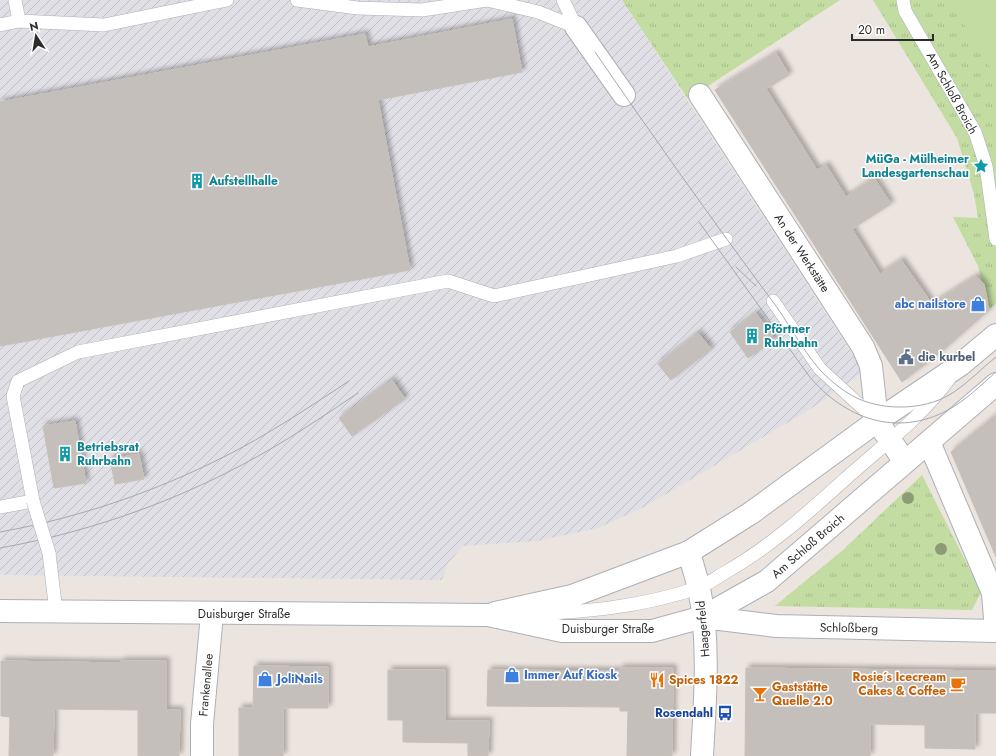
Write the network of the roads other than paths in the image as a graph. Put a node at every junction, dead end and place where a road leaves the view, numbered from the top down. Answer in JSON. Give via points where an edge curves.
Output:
{"nodes":[{"id":1,"x":15,"y":0,"type":"edge"},
{"id":2,"x":227,"y":0,"type":"edge"},
{"id":3,"x":297,"y":0,"type":"edge"},
{"id":4,"x":563,"y":0,"type":"edge"},
{"id":5,"x":903,"y":0,"type":"edge"},
{"id":6,"x":19,"y":21,"type":"junction"},
{"id":7,"x":0,"y":25,"type":"edge"},
{"id":8,"x":576,"y":27,"type":"junction"},
{"id":9,"x":624,"y":95,"type":"dead end"},
{"id":10,"x":700,"y":95,"type":"dead end"},
{"id":11,"x":726,"y":239,"type":"dead end"},
{"id":12,"x":996,"y":239,"type":"edge"},
{"id":13,"x":773,"y":301,"type":"dead end"},
{"id":14,"x":996,"y":335,"type":"edge"},
{"id":15,"x":960,"y":365,"type":"junction"},
{"id":16,"x":996,"y":384,"type":"edge"},
{"id":17,"x":876,"y":421,"type":"junction"},
{"id":18,"x":890,"y":440,"type":"junction"},
{"id":19,"x":929,"y":442,"type":"junction"},
{"id":20,"x":905,"y":462,"type":"junction"},
{"id":21,"x":32,"y":501,"type":"junction"},
{"id":22,"x":0,"y":507,"type":"edge"},
{"id":23,"x":689,"y":552,"type":"junction"},
{"id":24,"x":699,"y":588,"type":"junction"},
{"id":25,"x":0,"y":611,"type":"edge"},
{"id":26,"x":56,"y":612,"type":"junction"},
{"id":27,"x":212,"y":614,"type":"junction"},
{"id":28,"x":488,"y":615,"type":"junction"},
{"id":29,"x":703,"y":617,"type":"junction"},
{"id":30,"x":996,"y":630,"type":"edge"},
{"id":31,"x":202,"y":756,"type":"edge"},
{"id":32,"x":702,"y":756,"type":"edge"}],
"edges":[{"from":1,"to":6,"type":"lane"},
{"from":2,"to":6,"type":"lane","via":[[104,25]]},
{"from":3,"to":8,"type":"lane","via":[[358,8],[422,10],[487,0],[538,12]]},
{"from":4,"to":8,"type":"lane"},
{"from":5,"to":12,"type":"lane","name":"Am Schloß Broich","via":[[905,10],[975,132],[986,166]]},
{"from":6,"to":7,"type":"lane"},
{"from":8,"to":9,"type":"main road"},
{"from":10,"to":17,"type":"main road","name":"An der Werkstätte","via":[[863,347],[871,366]]},
{"from":11,"to":21,"type":"lane","via":[[677,256],[494,296],[448,282],[78,352],[18,381],[13,396]]},
{"from":13,"to":17,"type":"lane","via":[[820,369]]},
{"from":14,"to":15,"type":"main road"},
{"from":15,"to":17,"type":"main road"},
{"from":15,"to":18,"type":"lane","via":[[932,402]]},
{"from":16,"to":19,"type":"main road","name":"Am Schloß Broich"},
{"from":17,"to":18,"type":"main road"},
{"from":17,"to":23,"type":"main road","via":[[751,513]]},
{"from":18,"to":20,"type":"main road"},
{"from":18,"to":24,"type":"lane","via":[[773,542]]},
{"from":19,"to":20,"type":"main road","name":"Am Schloß Broich"},
{"from":19,"to":30,"type":"main road","name":"Schloßberg","via":[[993,593]]},
{"from":20,"to":29,"type":"main road","name":"Am Schloß Broich","via":[[767,581]]},
{"from":21,"to":22,"type":"lane"},
{"from":21,"to":26,"type":"lane","bridge":true,"via":[[49,553]]},
{"from":23,"to":24,"type":"main road","name":"Haagerfeld"},
{"from":23,"to":28,"type":"main road","name":"Duisburger Straße","via":[[572,596]]},
{"from":24,"to":28,"type":"lane","via":[[651,601],[583,612]]},
{"from":24,"to":29,"type":"main road","name":"Haagerfeld"},
{"from":25,"to":26,"type":"main road","name":"Duisburger Straße"},
{"from":26,"to":27,"type":"main road","name":"Duisburger Straße"},
{"from":27,"to":28,"type":"main road","name":"Duisburger Straße"},
{"from":27,"to":31,"type":"main road","name":"Frankenallee","via":[[202,724]]},
{"from":28,"to":29,"type":"main road","name":"Duisburger Straße","via":[[562,631],[652,631]]},
{"from":29,"to":30,"type":"main road","name":"Schloßberg","via":[[776,626]]},
{"from":29,"to":32,"type":"main road","name":"Haagerfeld","via":[[706,685]]}]}
